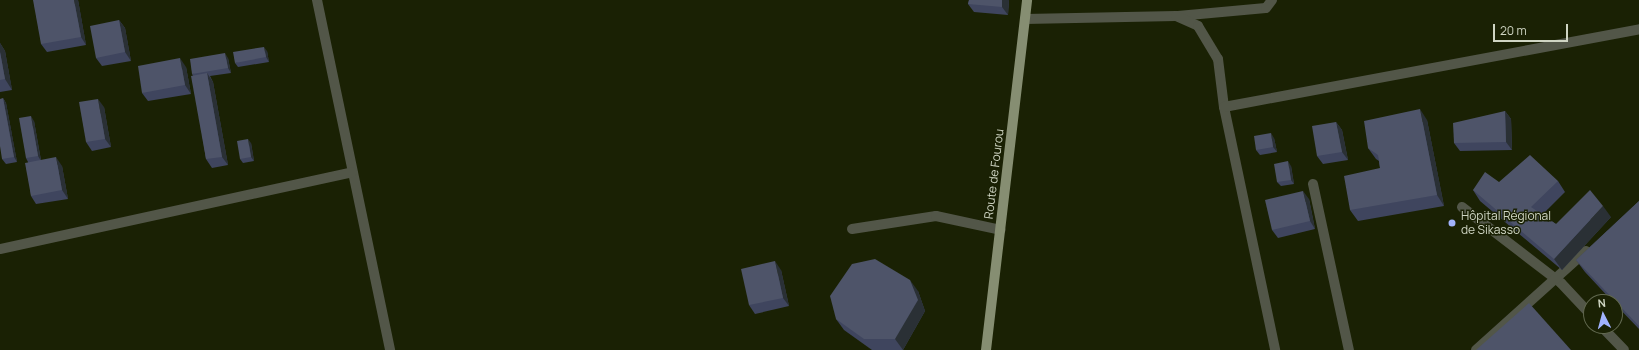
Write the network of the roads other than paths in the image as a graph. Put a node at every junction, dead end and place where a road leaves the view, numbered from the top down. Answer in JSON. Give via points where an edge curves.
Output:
{"nodes":[{"id":1,"x":317,"y":0,"type":"edge"},
{"id":2,"x":1027,"y":0,"type":"edge"},
{"id":3,"x":1272,"y":0,"type":"edge"},
{"id":4,"x":1176,"y":16,"type":"junction"},
{"id":5,"x":1025,"y":19,"type":"junction"},
{"id":6,"x":1639,"y":29,"type":"edge"},
{"id":7,"x":1224,"y":107,"type":"junction"},
{"id":8,"x":352,"y":172,"type":"junction"},
{"id":9,"x":1313,"y":184,"type":"dead end"},
{"id":10,"x":1462,"y":207,"type":"dead end"},
{"id":11,"x":852,"y":229,"type":"dead end"},
{"id":12,"x":1001,"y":230,"type":"junction"},
{"id":13,"x":1594,"y":244,"type":"edge"},
{"id":14,"x":0,"y":249,"type":"edge"},
{"id":15,"x":1556,"y":279,"type":"junction"},
{"id":16,"x":1583,"y":307,"type":"edge"},
{"id":17,"x":1609,"y":334,"type":"edge"},
{"id":18,"x":390,"y":350,"type":"edge"},
{"id":19,"x":986,"y":350,"type":"edge"},
{"id":20,"x":1275,"y":350,"type":"edge"},
{"id":21,"x":1350,"y":350,"type":"edge"},
{"id":22,"x":1476,"y":350,"type":"edge"},
{"id":23,"x":1624,"y":350,"type":"edge"}],
"edges":[{"from":1,"to":8,"type":"street"},
{"from":2,"to":5,"type":"main road","name":"Route de Fourou"},
{"from":3,"to":4,"type":"street","via":[[1266,8]]},
{"from":4,"to":5,"type":"street"},
{"from":4,"to":7,"type":"street","via":[[1198,26],[1218,59]]},
{"from":5,"to":12,"type":"main road","name":"Route de Fourou"},
{"from":6,"to":7,"type":"street"},
{"from":7,"to":20,"type":"street"},
{"from":8,"to":14,"type":"street"},
{"from":8,"to":18,"type":"street"},
{"from":9,"to":21,"type":"street"},
{"from":10,"to":15,"type":"street"},
{"from":11,"to":12,"type":"street","via":[[936,216]]},
{"from":12,"to":19,"type":"main road","name":"Route de Fourou"},
{"from":13,"to":15,"type":"street"},
{"from":15,"to":16,"type":"street"},
{"from":15,"to":22,"type":"street"},
{"from":17,"to":23,"type":"street"}]}
